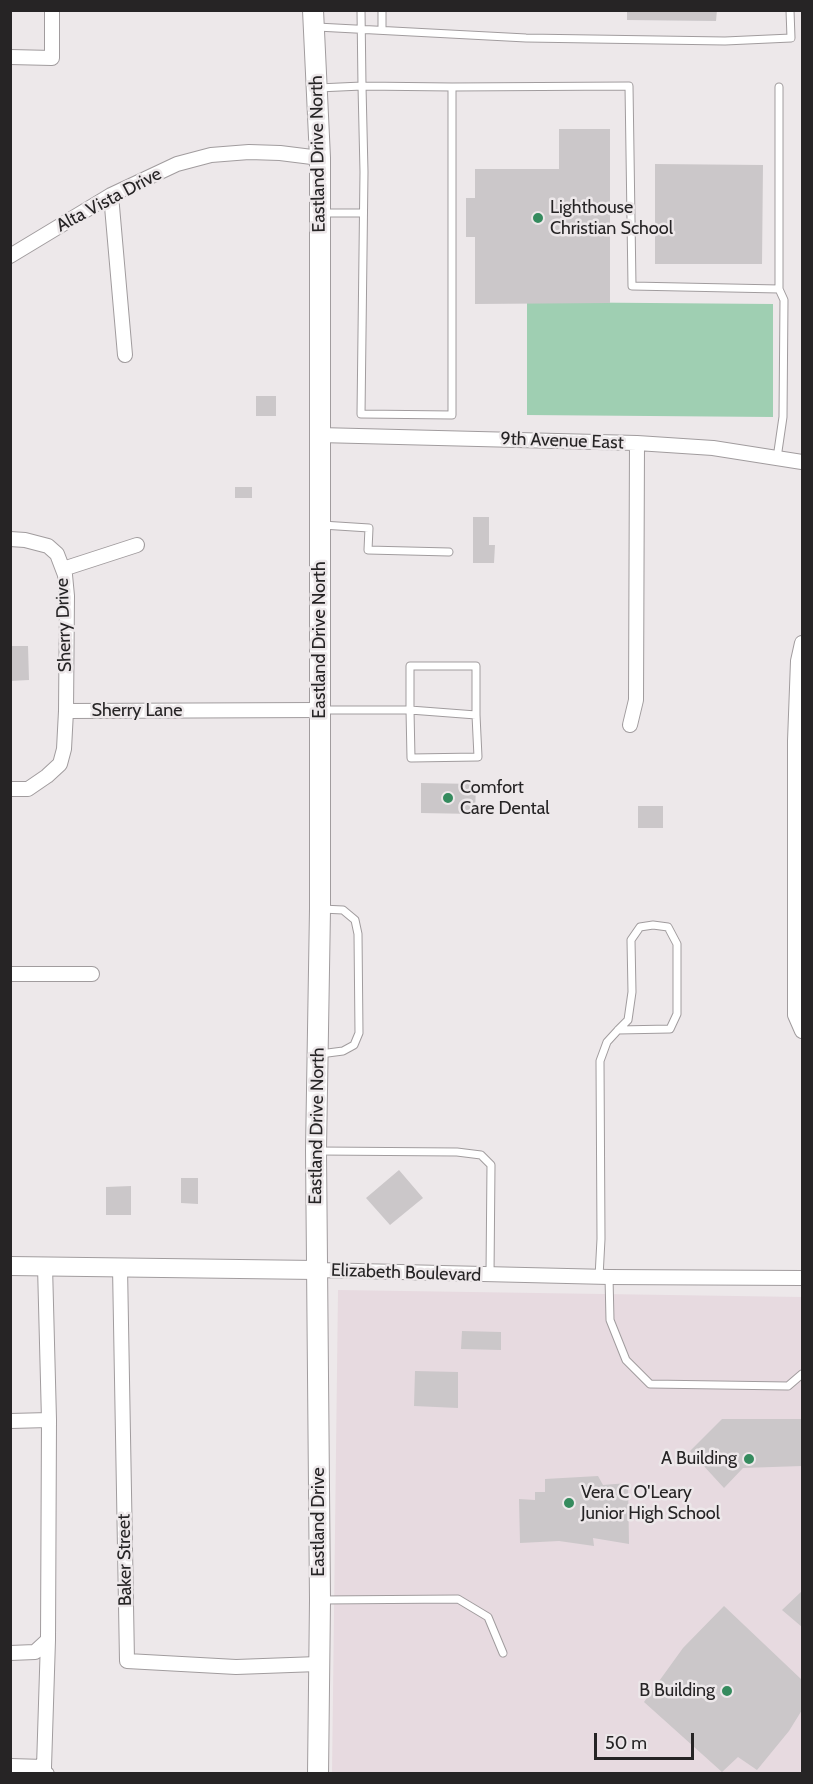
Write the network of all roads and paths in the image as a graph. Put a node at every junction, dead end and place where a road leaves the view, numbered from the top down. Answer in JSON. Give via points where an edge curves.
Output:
{"nodes":[{"id":1,"x":52,"y":10,"type":"edge"},
{"id":2,"x":361,"y":10,"type":"edge"},
{"id":3,"x":382,"y":10,"type":"edge"},
{"id":4,"x":790,"y":10,"type":"edge"},
{"id":5,"x":313,"y":19,"type":"edge"},
{"id":6,"x":361,"y":28,"type":"junction"},
{"id":7,"x":382,"y":29,"type":"junction"},
{"id":8,"x":10,"y":57,"type":"edge"},
{"id":9,"x":362,"y":86,"type":"junction"},
{"id":10,"x":452,"y":87,"type":"junction"},
{"id":11,"x":778,"y":87,"type":"dead end"},
{"id":12,"x":318,"y":88,"type":"junction"},
{"id":13,"x":320,"y":158,"type":"junction"},
{"id":14,"x":111,"y":195,"type":"junction"},
{"id":15,"x":320,"y":213,"type":"junction"},
{"id":16,"x":363,"y":213,"type":"junction"},
{"id":17,"x":10,"y":256,"type":"edge"},
{"id":18,"x":778,"y":289,"type":"junction"},
{"id":19,"x":125,"y":355,"type":"dead end"},
{"id":20,"x":319,"y":435,"type":"junction"},
{"id":21,"x":637,"y":443,"type":"junction"},
{"id":22,"x":777,"y":458,"type":"junction"},
{"id":23,"x":802,"y":462,"type":"edge"},
{"id":24,"x":320,"y":524,"type":"junction"},
{"id":25,"x":10,"y":539,"type":"edge"},
{"id":26,"x":137,"y":545,"type":"dead end"},
{"id":27,"x":449,"y":552,"type":"dead end"},
{"id":28,"x":63,"y":569,"type":"junction"},
{"id":29,"x":802,"y":643,"type":"edge"},
{"id":30,"x":320,"y":710,"type":"junction"},
{"id":31,"x":410,"y":710,"type":"junction"},
{"id":32,"x":66,"y":711,"type":"junction"},
{"id":33,"x":476,"y":715,"type":"junction"},
{"id":34,"x":630,"y":725,"type":"dead end"},
{"id":35,"x":10,"y":789,"type":"edge"},
{"id":36,"x":320,"y":909,"type":"junction"},
{"id":37,"x":10,"y":974,"type":"edge"},
{"id":38,"x":93,"y":974,"type":"dead end"},
{"id":39,"x":618,"y":1030,"type":"junction"},
{"id":40,"x":802,"y":1031,"type":"edge"},
{"id":41,"x":318,"y":1054,"type":"junction"},
{"id":42,"x":316,"y":1151,"type":"junction"},
{"id":43,"x":10,"y":1266,"type":"edge"},
{"id":44,"x":45,"y":1266,"type":"junction"},
{"id":45,"x":120,"y":1267,"type":"junction"},
{"id":46,"x":316,"y":1270,"type":"junction"},
{"id":47,"x":490,"y":1275,"type":"junction"},
{"id":48,"x":604,"y":1277,"type":"junction"},
{"id":49,"x":802,"y":1278,"type":"edge"},
{"id":50,"x":802,"y":1374,"type":"edge"},
{"id":51,"x":49,"y":1420,"type":"junction"},
{"id":52,"x":10,"y":1421,"type":"edge"},
{"id":53,"x":320,"y":1600,"type":"junction"},
{"id":54,"x":48,"y":1640,"type":"junction"},
{"id":55,"x":10,"y":1653,"type":"edge"},
{"id":56,"x":503,"y":1653,"type":"dead end"},
{"id":57,"x":318,"y":1664,"type":"junction"},
{"id":58,"x":10,"y":1766,"type":"edge"},
{"id":59,"x":45,"y":1770,"type":"edge"},
{"id":60,"x":318,"y":1773,"type":"edge"}],
"edges":[{"from":1,"to":8,"type":"street","via":[[52,58]]},
{"from":2,"to":6,"type":"lane"},
{"from":3,"to":7,"type":"lane"},
{"from":4,"to":7,"type":"lane","via":[[791,38],[526,38]]},
{"from":5,"to":6,"type":"lane"},
{"from":5,"to":12,"type":"main road","name":"Eastland Drive North"},
{"from":6,"to":7,"type":"lane"},
{"from":6,"to":9,"type":"lane"},
{"from":9,"to":10,"type":"lane"},
{"from":9,"to":12,"type":"lane"},
{"from":9,"to":16,"type":"lane"},
{"from":10,"to":16,"type":"lane","via":[[452,415],[361,414]]},
{"from":10,"to":18,"type":"lane","via":[[629,86],[632,286]]},
{"from":11,"to":18,"type":"lane"},
{"from":12,"to":13,"type":"main road","name":"Eastland Drive North"},
{"from":13,"to":14,"type":"street","name":"Alta Vista Drive","via":[[259,152],[211,155],[177,164]]},
{"from":13,"to":15,"type":"main road","name":"Eastland Drive North"},
{"from":14,"to":17,"type":"street","name":"Alta Vista Drive"},
{"from":14,"to":19,"type":"street"},
{"from":15,"to":16,"type":"lane"},
{"from":15,"to":20,"type":"main road","name":"Eastland Drive North"},
{"from":18,"to":22,"type":"lane","via":[[784,300],[784,323],[783,417]]},
{"from":20,"to":21,"type":"street","name":"9th Avenue East"},
{"from":20,"to":24,"type":"main road","name":"Eastland Drive North"},
{"from":21,"to":22,"type":"street","name":"9th Avenue East","via":[[713,448]]},
{"from":21,"to":34,"type":"street","via":[[636,700]]},
{"from":22,"to":23,"type":"street","name":"9th Avenue East"},
{"from":24,"to":27,"type":"lane","via":[[369,528],[368,550]]},
{"from":24,"to":30,"type":"main road","name":"Eastland Drive North"},
{"from":25,"to":28,"type":"street","name":"Sherry Drive","via":[[48,546],[57,554]]},
{"from":26,"to":28,"type":"street"},
{"from":28,"to":32,"type":"street","name":"Sherry Drive","via":[[67,596]]},
{"from":29,"to":40,"type":"street","via":[[795,741],[795,1015]]},
{"from":30,"to":31,"type":"lane"},
{"from":30,"to":32,"type":"street","name":"Sherry Lane"},
{"from":30,"to":36,"type":"main road","name":"Eastland Drive North"},
{"from":31,"to":33,"type":"lane"},
{"from":31,"to":33,"type":"lane","via":[[411,758],[478,757]]},
{"from":31,"to":33,"type":"lane","via":[[410,666],[476,666]]},
{"from":32,"to":35,"type":"street","name":"Sherry Lane","via":[[60,764],[28,789]]},
{"from":36,"to":41,"type":"main road","name":"Eastland Drive North"},
{"from":36,"to":41,"type":"lane","via":[[343,910],[355,920],[359,1033],[354,1045],[343,1051]]},
{"from":37,"to":38,"type":"street"},
{"from":39,"to":39,"type":"lane","via":[[628,1020],[631,940],[640,927],[668,927],[677,944],[677,1014],[670,1029]]},
{"from":39,"to":48,"type":"lane","via":[[607,1042],[600,1061]]},
{"from":41,"to":42,"type":"main road","name":"Eastland Drive North"},
{"from":42,"to":46,"type":"main road","name":"Eastland Drive North"},
{"from":42,"to":47,"type":"lane","via":[[481,1155],[491,1165]]},
{"from":43,"to":44,"type":"street","name":"Elizabeth Boulevard"},
{"from":44,"to":45,"type":"street","name":"Elizabeth Boulevard"},
{"from":44,"to":51,"type":"street"},
{"from":45,"to":46,"type":"street","name":"Elizabeth Boulevard"},
{"from":45,"to":57,"type":"street","name":"Baker Street","via":[[127,1661],[236,1667]]},
{"from":46,"to":47,"type":"street","name":"Elizabeth Boulevard"},
{"from":46,"to":53,"type":"main road","name":"Eastland Drive"},
{"from":47,"to":48,"type":"street","name":"Elizabeth Boulevard"},
{"from":48,"to":49,"type":"street","name":"Elizabeth Boulevard"},
{"from":48,"to":50,"type":"lane","via":[[610,1320],[626,1360],[650,1384],[788,1386]]},
{"from":51,"to":52,"type":"street"},
{"from":51,"to":54,"type":"street"},
{"from":53,"to":56,"type":"lane","via":[[458,1599],[488,1617]]},
{"from":53,"to":57,"type":"main road","name":"Eastland Drive"},
{"from":54,"to":55,"type":"street","via":[[36,1652]]},
{"from":54,"to":59,"type":"street"},
{"from":57,"to":60,"type":"main road","name":"Eastland Drive"},
{"from":58,"to":59,"type":"street"}]}
